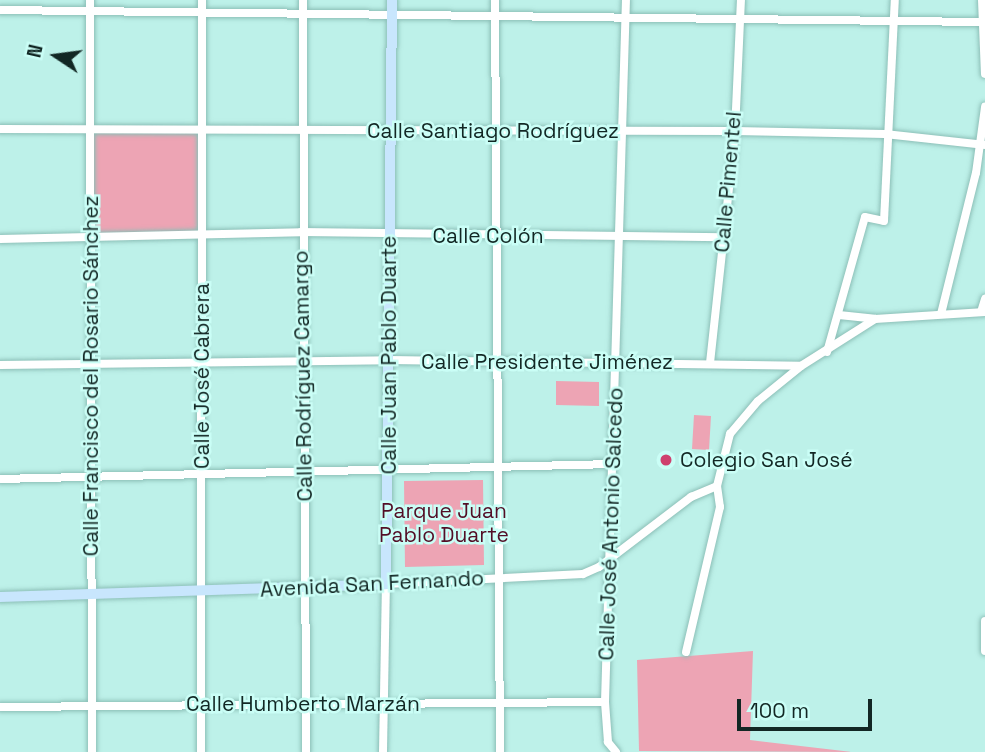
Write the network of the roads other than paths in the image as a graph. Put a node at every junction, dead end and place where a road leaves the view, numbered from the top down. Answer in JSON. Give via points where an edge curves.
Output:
{"nodes":[{"id":1,"x":90,"y":0,"type":"edge"},
{"id":2,"x":202,"y":0,"type":"edge"},
{"id":3,"x":303,"y":0,"type":"edge"},
{"id":4,"x":393,"y":0,"type":"edge"},
{"id":5,"x":495,"y":0,"type":"edge"},
{"id":6,"x":626,"y":0,"type":"edge"},
{"id":7,"x":741,"y":0,"type":"edge"},
{"id":8,"x":895,"y":0,"type":"edge"},
{"id":9,"x":982,"y":0,"type":"edge"},
{"id":10,"x":0,"y":10,"type":"edge"},
{"id":11,"x":202,"y":10,"type":"junction"},
{"id":12,"x":90,"y":12,"type":"junction"},
{"id":13,"x":303,"y":13,"type":"junction"},
{"id":14,"x":392,"y":15,"type":"junction"},
{"id":15,"x":495,"y":17,"type":"junction"},
{"id":16,"x":625,"y":17,"type":"junction"},
{"id":17,"x":740,"y":17,"type":"junction"},
{"id":18,"x":894,"y":20,"type":"junction"},
{"id":19,"x":984,"y":22,"type":"edge"},
{"id":20,"x":985,"y":74,"type":"edge"},
{"id":21,"x":985,"y":107,"type":"edge"},
{"id":22,"x":0,"y":129,"type":"edge"},
{"id":23,"x":90,"y":130,"type":"junction"},
{"id":24,"x":201,"y":130,"type":"junction"},
{"id":25,"x":624,"y":131,"type":"junction"},
{"id":26,"x":735,"y":131,"type":"junction"},
{"id":27,"x":303,"y":132,"type":"junction"},
{"id":28,"x":392,"y":132,"type":"junction"},
{"id":29,"x":499,"y":133,"type":"junction"},
{"id":30,"x":885,"y":134,"type":"junction"},
{"id":31,"x":983,"y":144,"type":"edge"},
{"id":32,"x":301,"y":232,"type":"junction"},
{"id":33,"x":202,"y":235,"type":"junction"},
{"id":34,"x":496,"y":235,"type":"junction"},
{"id":35,"x":390,"y":236,"type":"junction"},
{"id":36,"x":619,"y":237,"type":"junction"},
{"id":37,"x":724,"y":237,"type":"junction"},
{"id":38,"x":0,"y":239,"type":"edge"},
{"id":39,"x":90,"y":240,"type":"junction"},
{"id":40,"x":985,"y":299,"type":"edge"},
{"id":41,"x":983,"y":312,"type":"edge"},
{"id":42,"x":941,"y":314,"type":"junction"},
{"id":43,"x":839,"y":316,"type":"junction"},
{"id":44,"x":875,"y":319,"type":"junction"},
{"id":45,"x":835,"y":326,"type":"junction"},
{"id":46,"x":847,"y":338,"type":"junction"},
{"id":47,"x":827,"y":352,"type":"junction"},
{"id":48,"x":302,"y":360,"type":"junction"},
{"id":49,"x":390,"y":360,"type":"junction"},
{"id":50,"x":92,"y":361,"type":"junction"},
{"id":51,"x":203,"y":361,"type":"junction"},
{"id":52,"x":616,"y":361,"type":"junction"},
{"id":53,"x":500,"y":363,"type":"junction"},
{"id":54,"x":710,"y":363,"type":"junction"},
{"id":55,"x":0,"y":365,"type":"edge"},
{"id":56,"x":801,"y":366,"type":"junction"},
{"id":57,"x":612,"y":464,"type":"junction"},
{"id":58,"x":499,"y":465,"type":"junction"},
{"id":59,"x":389,"y":467,"type":"junction"},
{"id":60,"x":304,"y":470,"type":"junction"},
{"id":61,"x":201,"y":471,"type":"junction"},
{"id":62,"x":91,"y":476,"type":"junction"},
{"id":63,"x":0,"y":479,"type":"edge"},
{"id":64,"x":717,"y":486,"type":"junction"},
{"id":65,"x":609,"y":559,"type":"junction"},
{"id":66,"x":498,"y":577,"type":"junction"},
{"id":67,"x":386,"y":584,"type":"junction"},
{"id":68,"x":305,"y":588,"type":"junction"},
{"id":69,"x":199,"y":591,"type":"junction"},
{"id":70,"x":93,"y":594,"type":"junction"},
{"id":71,"x":0,"y":597,"type":"edge"},
{"id":72,"x":985,"y":621,"type":"edge"},
{"id":73,"x":985,"y":650,"type":"edge"},
{"id":74,"x":686,"y":652,"type":"dead end"},
{"id":75,"x":498,"y":702,"type":"junction"},
{"id":76,"x":606,"y":702,"type":"junction"},
{"id":77,"x":385,"y":703,"type":"junction"},
{"id":78,"x":94,"y":704,"type":"junction"},
{"id":79,"x":305,"y":704,"type":"junction"},
{"id":80,"x":202,"y":705,"type":"junction"},
{"id":81,"x":0,"y":707,"type":"edge"},
{"id":82,"x":92,"y":752,"type":"edge"},
{"id":83,"x":201,"y":752,"type":"edge"},
{"id":84,"x":306,"y":752,"type":"edge"},
{"id":85,"x":383,"y":752,"type":"edge"},
{"id":86,"x":500,"y":752,"type":"edge"},
{"id":87,"x":616,"y":752,"type":"edge"}],
"edges":[{"from":1,"to":12,"type":"street","name":"Calle Francisco del Rosario Sánchez"},
{"from":2,"to":11,"type":"street","name":"Calle José Cabrera"},
{"from":3,"to":13,"type":"street","name":"Calle Rodríguez Camargo"},
{"from":4,"to":14,"type":"street","name":"Calle Juan Pablo Duarte"},
{"from":5,"to":15,"type":"street"},
{"from":6,"to":16,"type":"street","name":"Calle José Antonio Salcedo"},
{"from":7,"to":17,"type":"street","name":"Calle Pimentel"},
{"from":8,"to":18,"type":"street"},
{"from":9,"to":19,"type":"street"},
{"from":10,"to":12,"type":"street"},
{"from":11,"to":12,"type":"street"},
{"from":11,"to":13,"type":"street"},
{"from":11,"to":24,"type":"street","name":"Calle José Cabrera"},
{"from":12,"to":23,"type":"street","name":"Calle Francisco del Rosario Sánchez"},
{"from":13,"to":14,"type":"street"},
{"from":13,"to":27,"type":"street","name":"Calle Rodríguez Camargo"},
{"from":14,"to":15,"type":"street"},
{"from":14,"to":28,"type":"street","name":"Calle Juan Pablo Duarte"},
{"from":15,"to":16,"type":"street"},
{"from":15,"to":29,"type":"street"},
{"from":16,"to":17,"type":"street"},
{"from":16,"to":25,"type":"street","name":"Calle José Antonio Salcedo"},
{"from":17,"to":18,"type":"street"},
{"from":17,"to":26,"type":"street","name":"Calle Pimentel"},
{"from":18,"to":19,"type":"street"},
{"from":18,"to":30,"type":"street"},
{"from":19,"to":20,"type":"street"},
{"from":21,"to":31,"type":"street"},
{"from":22,"to":23,"type":"street","name":"Calle Santiago Rodríguez"},
{"from":23,"to":24,"type":"street","name":"Calle Santiago Rodríguez"},
{"from":23,"to":39,"type":"street","name":"Calle Francisco del Rosario Sánchez"},
{"from":24,"to":27,"type":"street","name":"Calle Santiago Rodríguez"},
{"from":24,"to":33,"type":"street","name":"Calle José Cabrera"},
{"from":25,"to":26,"type":"street","name":"Calle Santiago Rodríguez"},
{"from":25,"to":29,"type":"street","name":"Calle Santiago Rodríguez"},
{"from":25,"to":36,"type":"street","name":"Calle José Antonio Salcedo"},
{"from":26,"to":30,"type":"street","name":"Calle Santiago Rodríguez"},
{"from":26,"to":37,"type":"street","name":"Calle Pimentel"},
{"from":27,"to":28,"type":"street","name":"Calle Santiago Rodríguez"},
{"from":27,"to":32,"type":"street","name":"Calle Rodríguez Camargo"},
{"from":28,"to":29,"type":"street","name":"Calle Santiago Rodríguez"},
{"from":28,"to":35,"type":"street","name":"Calle Juan Pablo Duarte"},
{"from":29,"to":34,"type":"street"},
{"from":30,"to":31,"type":"street","name":"Calle Santiago Rodríguez"},
{"from":30,"to":43,"type":"street","via":[[884,221],[865,217]]},
{"from":31,"to":42,"type":"street"},
{"from":32,"to":33,"type":"street","name":"Calle Colón"},
{"from":32,"to":35,"type":"street","name":"Calle Colón"},
{"from":32,"to":48,"type":"street","name":"Calle Rodríguez Camargo"},
{"from":33,"to":39,"type":"street","name":"Calle Colón"},
{"from":33,"to":51,"type":"street","name":"Calle José Cabrera"},
{"from":34,"to":35,"type":"street","name":"Calle Colón"},
{"from":34,"to":36,"type":"street","name":"Calle Colón"},
{"from":34,"to":53,"type":"street"},
{"from":35,"to":49,"type":"street","name":"Calle Juan Pablo Duarte"},
{"from":36,"to":37,"type":"street","name":"Calle Colón"},
{"from":36,"to":52,"type":"street","name":"Calle José Antonio Salcedo"},
{"from":37,"to":54,"type":"street","name":"Calle Pimentel"},
{"from":38,"to":39,"type":"street","name":"Calle Colón"},
{"from":39,"to":50,"type":"street","name":"Calle Francisco del Rosario Sánchez"},
{"from":40,"to":41,"type":"street"},
{"from":41,"to":42,"type":"street"},
{"from":42,"to":44,"type":"street"},
{"from":43,"to":44,"type":"street"},
{"from":43,"to":45,"type":"street"},
{"from":44,"to":46,"type":"street"},
{"from":45,"to":46,"type":"street"},
{"from":45,"to":47,"type":"street"},
{"from":46,"to":47,"type":"street"},
{"from":47,"to":56,"type":"street"},
{"from":48,"to":49,"type":"street","name":"Calle Presidente Jiménez"},
{"from":48,"to":51,"type":"street","name":"Calle Presidente Jiménez"},
{"from":48,"to":60,"type":"street","name":"Calle Rodríguez Camargo"},
{"from":49,"to":53,"type":"street","name":"Calle Presidente Jiménez"},
{"from":49,"to":59,"type":"street","name":"Calle Juan Pablo Duarte"},
{"from":50,"to":51,"type":"street","name":"Calle Presidente Jiménez"},
{"from":50,"to":55,"type":"street","name":"Calle Presidente Jiménez"},
{"from":50,"to":62,"type":"street","name":"Calle Francisco del Rosario Sánchez"},
{"from":51,"to":61,"type":"street","name":"Calle José Cabrera"},
{"from":52,"to":53,"type":"street","name":"Calle Presidente Jiménez"},
{"from":52,"to":54,"type":"street","name":"Calle Presidente Jiménez"},
{"from":52,"to":57,"type":"street","name":"Calle José Antonio Salcedo"},
{"from":53,"to":58,"type":"street"},
{"from":54,"to":56,"type":"street","name":"Calle Presidente Jiménez"},
{"from":56,"to":64,"type":"street","via":[[758,401],[730,434]]},
{"from":57,"to":58,"type":"street"},
{"from":57,"to":65,"type":"street","name":"Calle José Antonio Salcedo"},
{"from":58,"to":59,"type":"street"},
{"from":58,"to":66,"type":"street"},
{"from":59,"to":60,"type":"street"},
{"from":59,"to":67,"type":"street","name":"Calle Juan Pablo Duarte"},
{"from":60,"to":61,"type":"street"},
{"from":60,"to":68,"type":"street","name":"Calle Rodríguez Camargo"},
{"from":61,"to":62,"type":"street"},
{"from":61,"to":69,"type":"street","name":"Calle José Cabrera"},
{"from":62,"to":63,"type":"street"},
{"from":62,"to":70,"type":"street","name":"Calle Francisco del Rosario Sánchez"},
{"from":64,"to":65,"type":"street","name":"Avenida San Fernando","via":[[691,497]]},
{"from":64,"to":74,"type":"street","via":[[720,507]]},
{"from":65,"to":66,"type":"street","name":"Avenida San Fernando","via":[[583,573]]},
{"from":65,"to":76,"type":"street","name":"Calle José Antonio Salcedo"},
{"from":66,"to":67,"type":"street","name":"Avenida San Fernando"},
{"from":66,"to":75,"type":"street"},
{"from":67,"to":68,"type":"street","name":"Avenida San Fernando"},
{"from":67,"to":77,"type":"street","name":"Calle Juan Pablo Duarte"},
{"from":68,"to":69,"type":"street","name":"Avenida San Fernando"},
{"from":68,"to":79,"type":"street","name":"Calle Rodríguez Camargo"},
{"from":69,"to":70,"type":"street","name":"Avenida San Fernando"},
{"from":69,"to":80,"type":"street","name":"Calle José Cabrera"},
{"from":70,"to":71,"type":"street","name":"Avenida San Fernando"},
{"from":70,"to":78,"type":"street","name":"Calle Francisco del Rosario Sánchez"},
{"from":72,"to":73,"type":"street"},
{"from":75,"to":76,"type":"street","name":"Calle Humberto Marzán"},
{"from":75,"to":77,"type":"street","name":"Calle Humberto Marzán"},
{"from":75,"to":86,"type":"street"},
{"from":76,"to":87,"type":"street","name":"Calle José Antonio Salcedo","via":[[608,742]]},
{"from":77,"to":79,"type":"street","name":"Calle Humberto Marzán"},
{"from":77,"to":85,"type":"street","name":"Calle Juan Pablo Duarte"},
{"from":78,"to":80,"type":"street","name":"Calle Humberto Marzán"},
{"from":78,"to":81,"type":"street","name":"Calle Humberto Marzán"},
{"from":78,"to":82,"type":"street","name":"Calle Francisco del Rosario Sánchez"},
{"from":79,"to":80,"type":"street","name":"Calle Humberto Marzán"},
{"from":79,"to":84,"type":"street","name":"Calle Rodríguez Camargo"},
{"from":80,"to":83,"type":"street","name":"Calle José Cabrera"}]}
